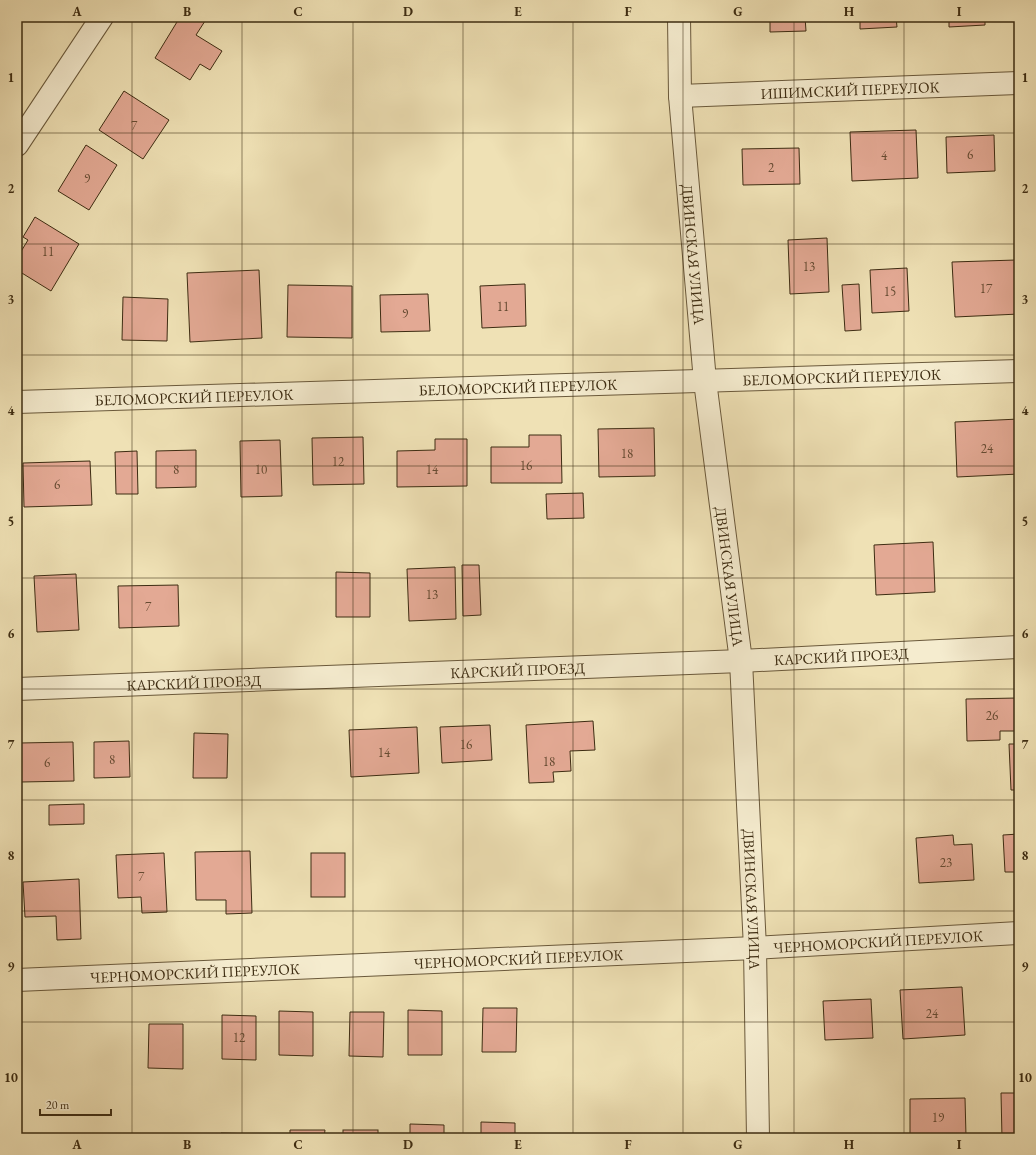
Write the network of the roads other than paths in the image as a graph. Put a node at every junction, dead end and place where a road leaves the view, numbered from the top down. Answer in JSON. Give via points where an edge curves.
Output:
{"nodes":[{"id":1,"x":102,"y":17,"type":"edge"},
{"id":2,"x":679,"y":17,"type":"edge"},
{"id":3,"x":1019,"y":83,"type":"edge"},
{"id":4,"x":680,"y":96,"type":"junction"},
{"id":5,"x":19,"y":134,"type":"edge"},
{"id":6,"x":1019,"y":371,"type":"edge"},
{"id":7,"x":706,"y":381,"type":"junction"},
{"id":8,"x":17,"y":402,"type":"edge"},
{"id":9,"x":1019,"y":647,"type":"edge"},
{"id":10,"x":741,"y":661,"type":"junction"},
{"id":11,"x":17,"y":689,"type":"edge"},
{"id":12,"x":1019,"y":933,"type":"edge"},
{"id":13,"x":755,"y":948,"type":"junction"},
{"id":14,"x":17,"y":980,"type":"edge"},
{"id":15,"x":758,"y":1138,"type":"edge"}],
"edges":[{"from":1,"to":5,"type":"street"},
{"from":2,"to":4,"type":"street","name":"ДВИНСКАЯ УЛИЦА"},
{"from":3,"to":4,"type":"street","name":"ИШИМСКИЙ ПЕРЕУЛОК"},
{"from":4,"to":7,"type":"street","name":"ДВИНСКАЯ УЛИЦА"},
{"from":6,"to":7,"type":"street","name":"БЕЛОМОРСКИЙ ПЕРЕУЛОК"},
{"from":7,"to":8,"type":"street","name":"БЕЛОМОРСКИЙ ПЕРЕУЛОК"},
{"from":7,"to":10,"type":"street","name":"ДВИНСКАЯ УЛИЦА"},
{"from":9,"to":10,"type":"street","name":"КАРСКИЙ ПРОЕЗД"},
{"from":10,"to":11,"type":"street","name":"КАРСКИЙ ПРОЕЗД"},
{"from":10,"to":13,"type":"street","name":"ДВИНСКАЯ УЛИЦА"},
{"from":12,"to":13,"type":"street","name":"ЧЕРНОМОРСКИЙ ПЕРЕУЛОК"},
{"from":13,"to":14,"type":"street","name":"ЧЕРНОМОРСКИЙ ПЕРЕУЛОК"},
{"from":13,"to":15,"type":"street","name":"ДВИНСКАЯ УЛИЦА"}]}
